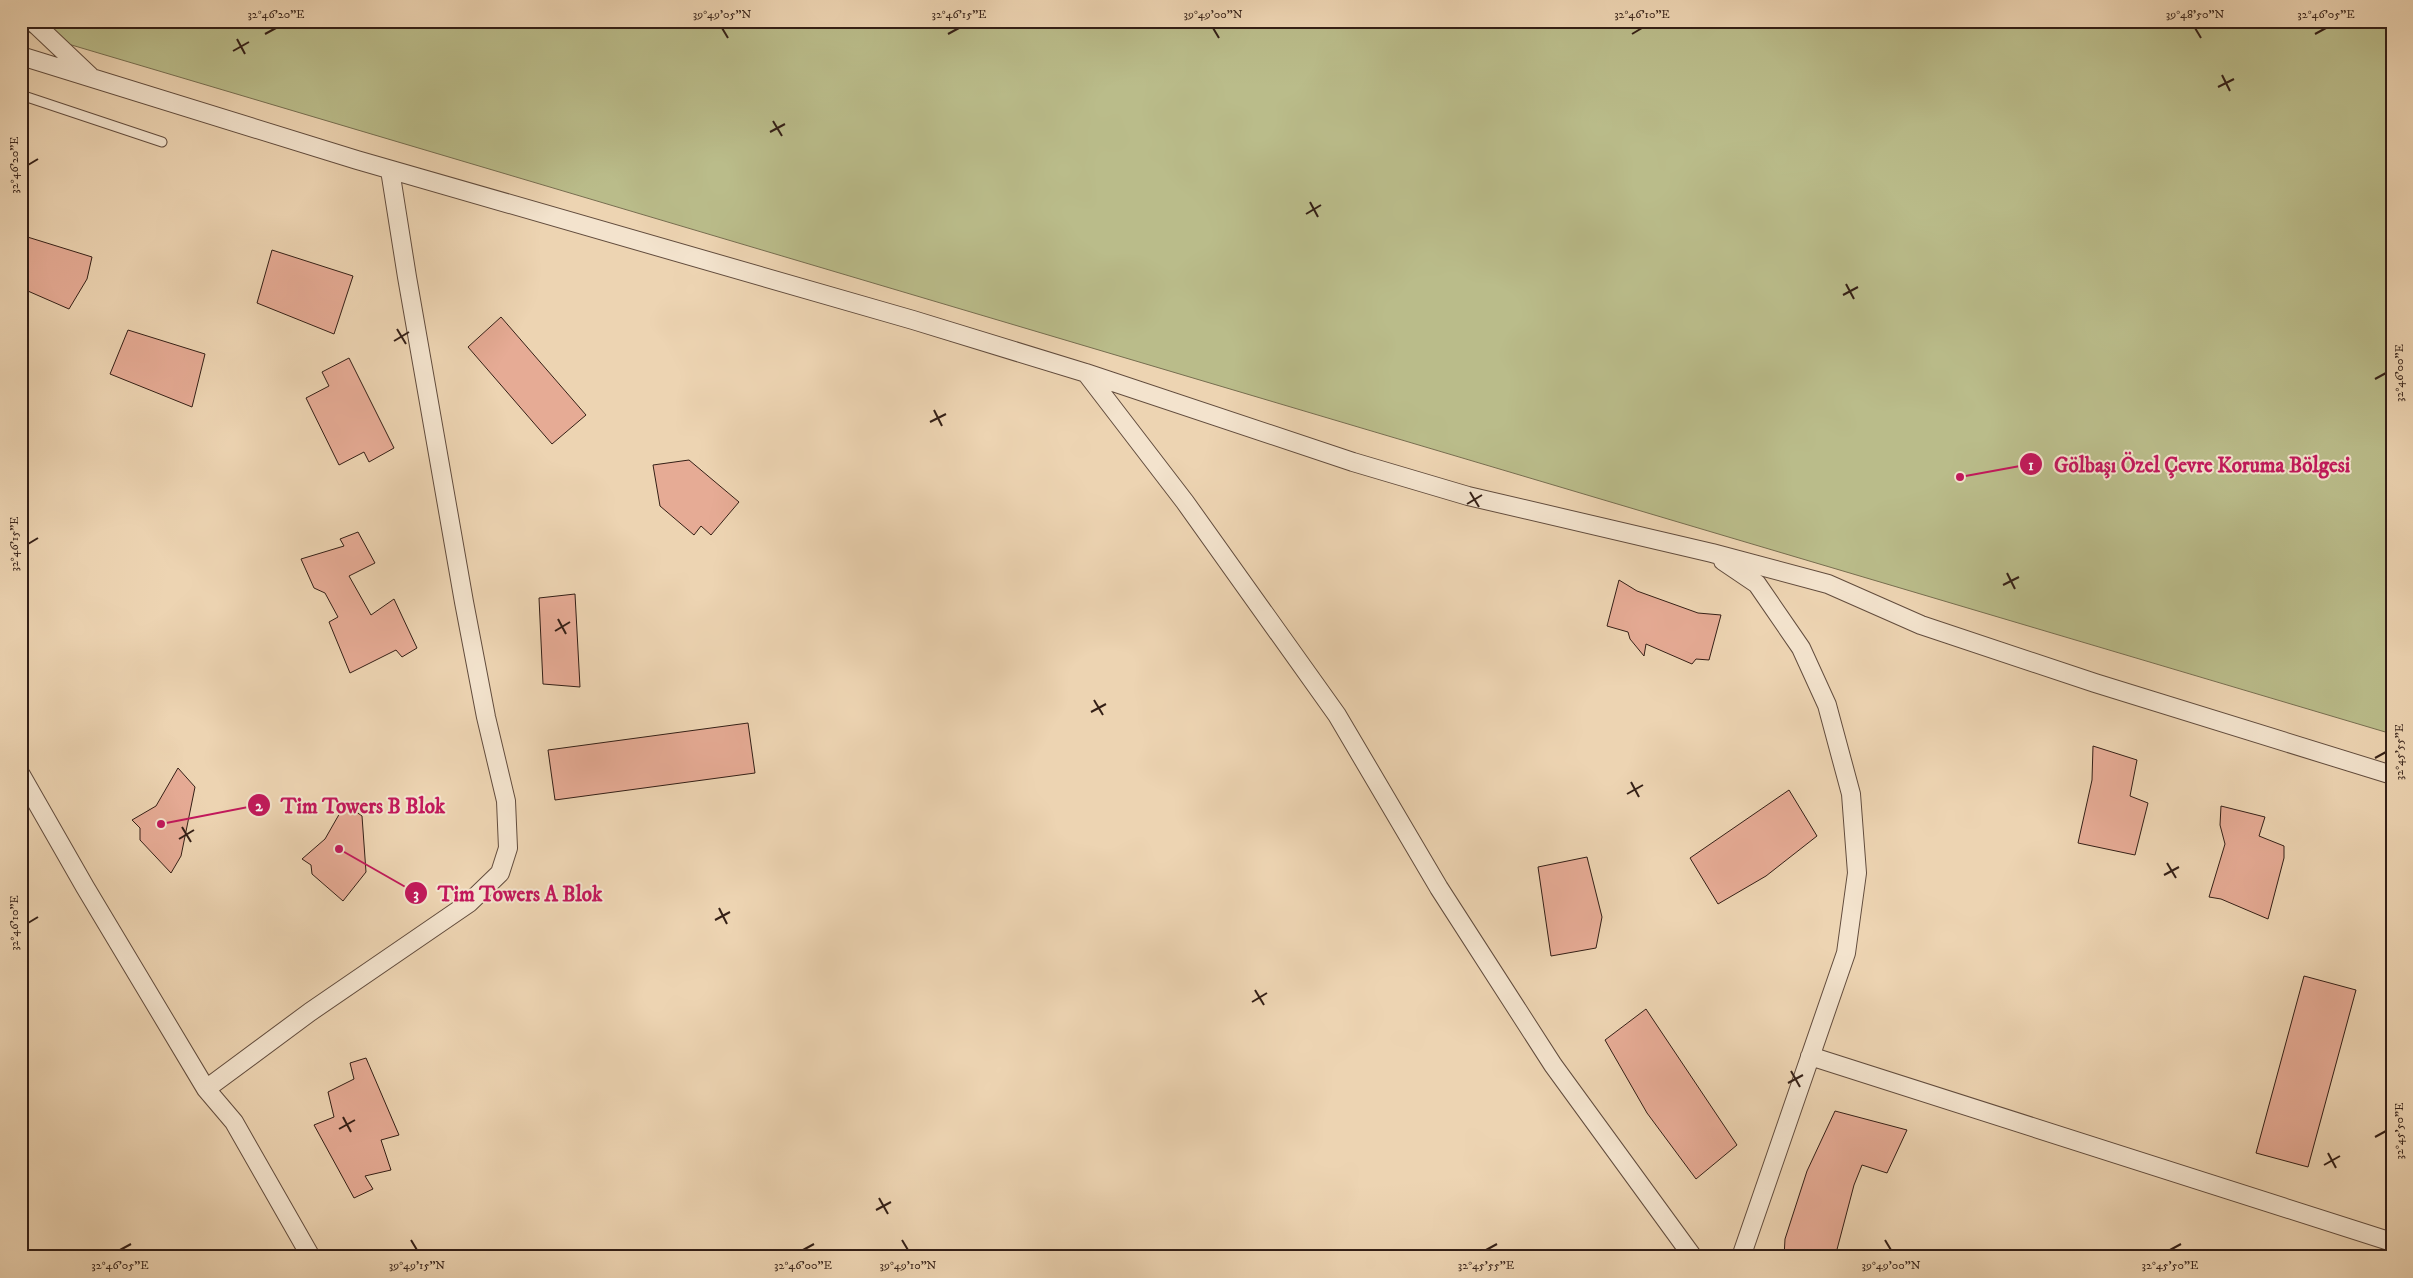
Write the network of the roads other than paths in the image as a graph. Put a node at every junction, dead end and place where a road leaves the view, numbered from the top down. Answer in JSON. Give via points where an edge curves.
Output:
{"nodes":[{"id":1,"x":32,"y":21,"type":"edge"},
{"id":2,"x":21,"y":56,"type":"edge"},
{"id":3,"x":93,"y":78,"type":"junction"},
{"id":4,"x":21,"y":95,"type":"edge"},
{"id":5,"x":162,"y":142,"type":"dead end"},
{"id":6,"x":390,"y":170,"type":"junction"},
{"id":7,"x":1086,"y":373,"type":"junction"},
{"id":8,"x":1712,"y":554,"type":"junction"},
{"id":9,"x":21,"y":775,"type":"edge"},
{"id":10,"x":2392,"y":775,"type":"edge"},
{"id":11,"x":1810,"y":1056,"type":"junction"},
{"id":12,"x":206,"y":1089,"type":"junction"},
{"id":13,"x":2392,"y":1242,"type":"edge"},
{"id":14,"x":312,"y":1257,"type":"edge"},
{"id":15,"x":1693,"y":1257,"type":"edge"},
{"id":16,"x":1741,"y":1257,"type":"edge"}],
"edges":[{"from":1,"to":3,"type":"street"},
{"from":2,"to":3,"type":"street"},
{"from":3,"to":6,"type":"street"},
{"from":4,"to":5,"type":"lane"},
{"from":6,"to":7,"type":"street"},
{"from":6,"to":12,"type":"street","via":[[464,602],[506,801],[508,848],[500,873],[469,903],[310,1012]]},
{"from":7,"to":8,"type":"street","via":[[1296,445],[1439,487]]},
{"from":7,"to":15,"type":"street","via":[[1184,502],[1337,715],[1439,888],[1553,1064]]},
{"from":8,"to":10,"type":"street","via":[[1828,584],[1930,628]]},
{"from":8,"to":11,"type":"street","via":[[1757,584],[1802,648],[1828,705],[1851,794],[1857,873],[1846,953]]},
{"from":9,"to":12,"type":"street"},
{"from":11,"to":13,"type":"street"},
{"from":11,"to":16,"type":"street"},
{"from":12,"to":14,"type":"street","via":[[234,1122]]}]}
